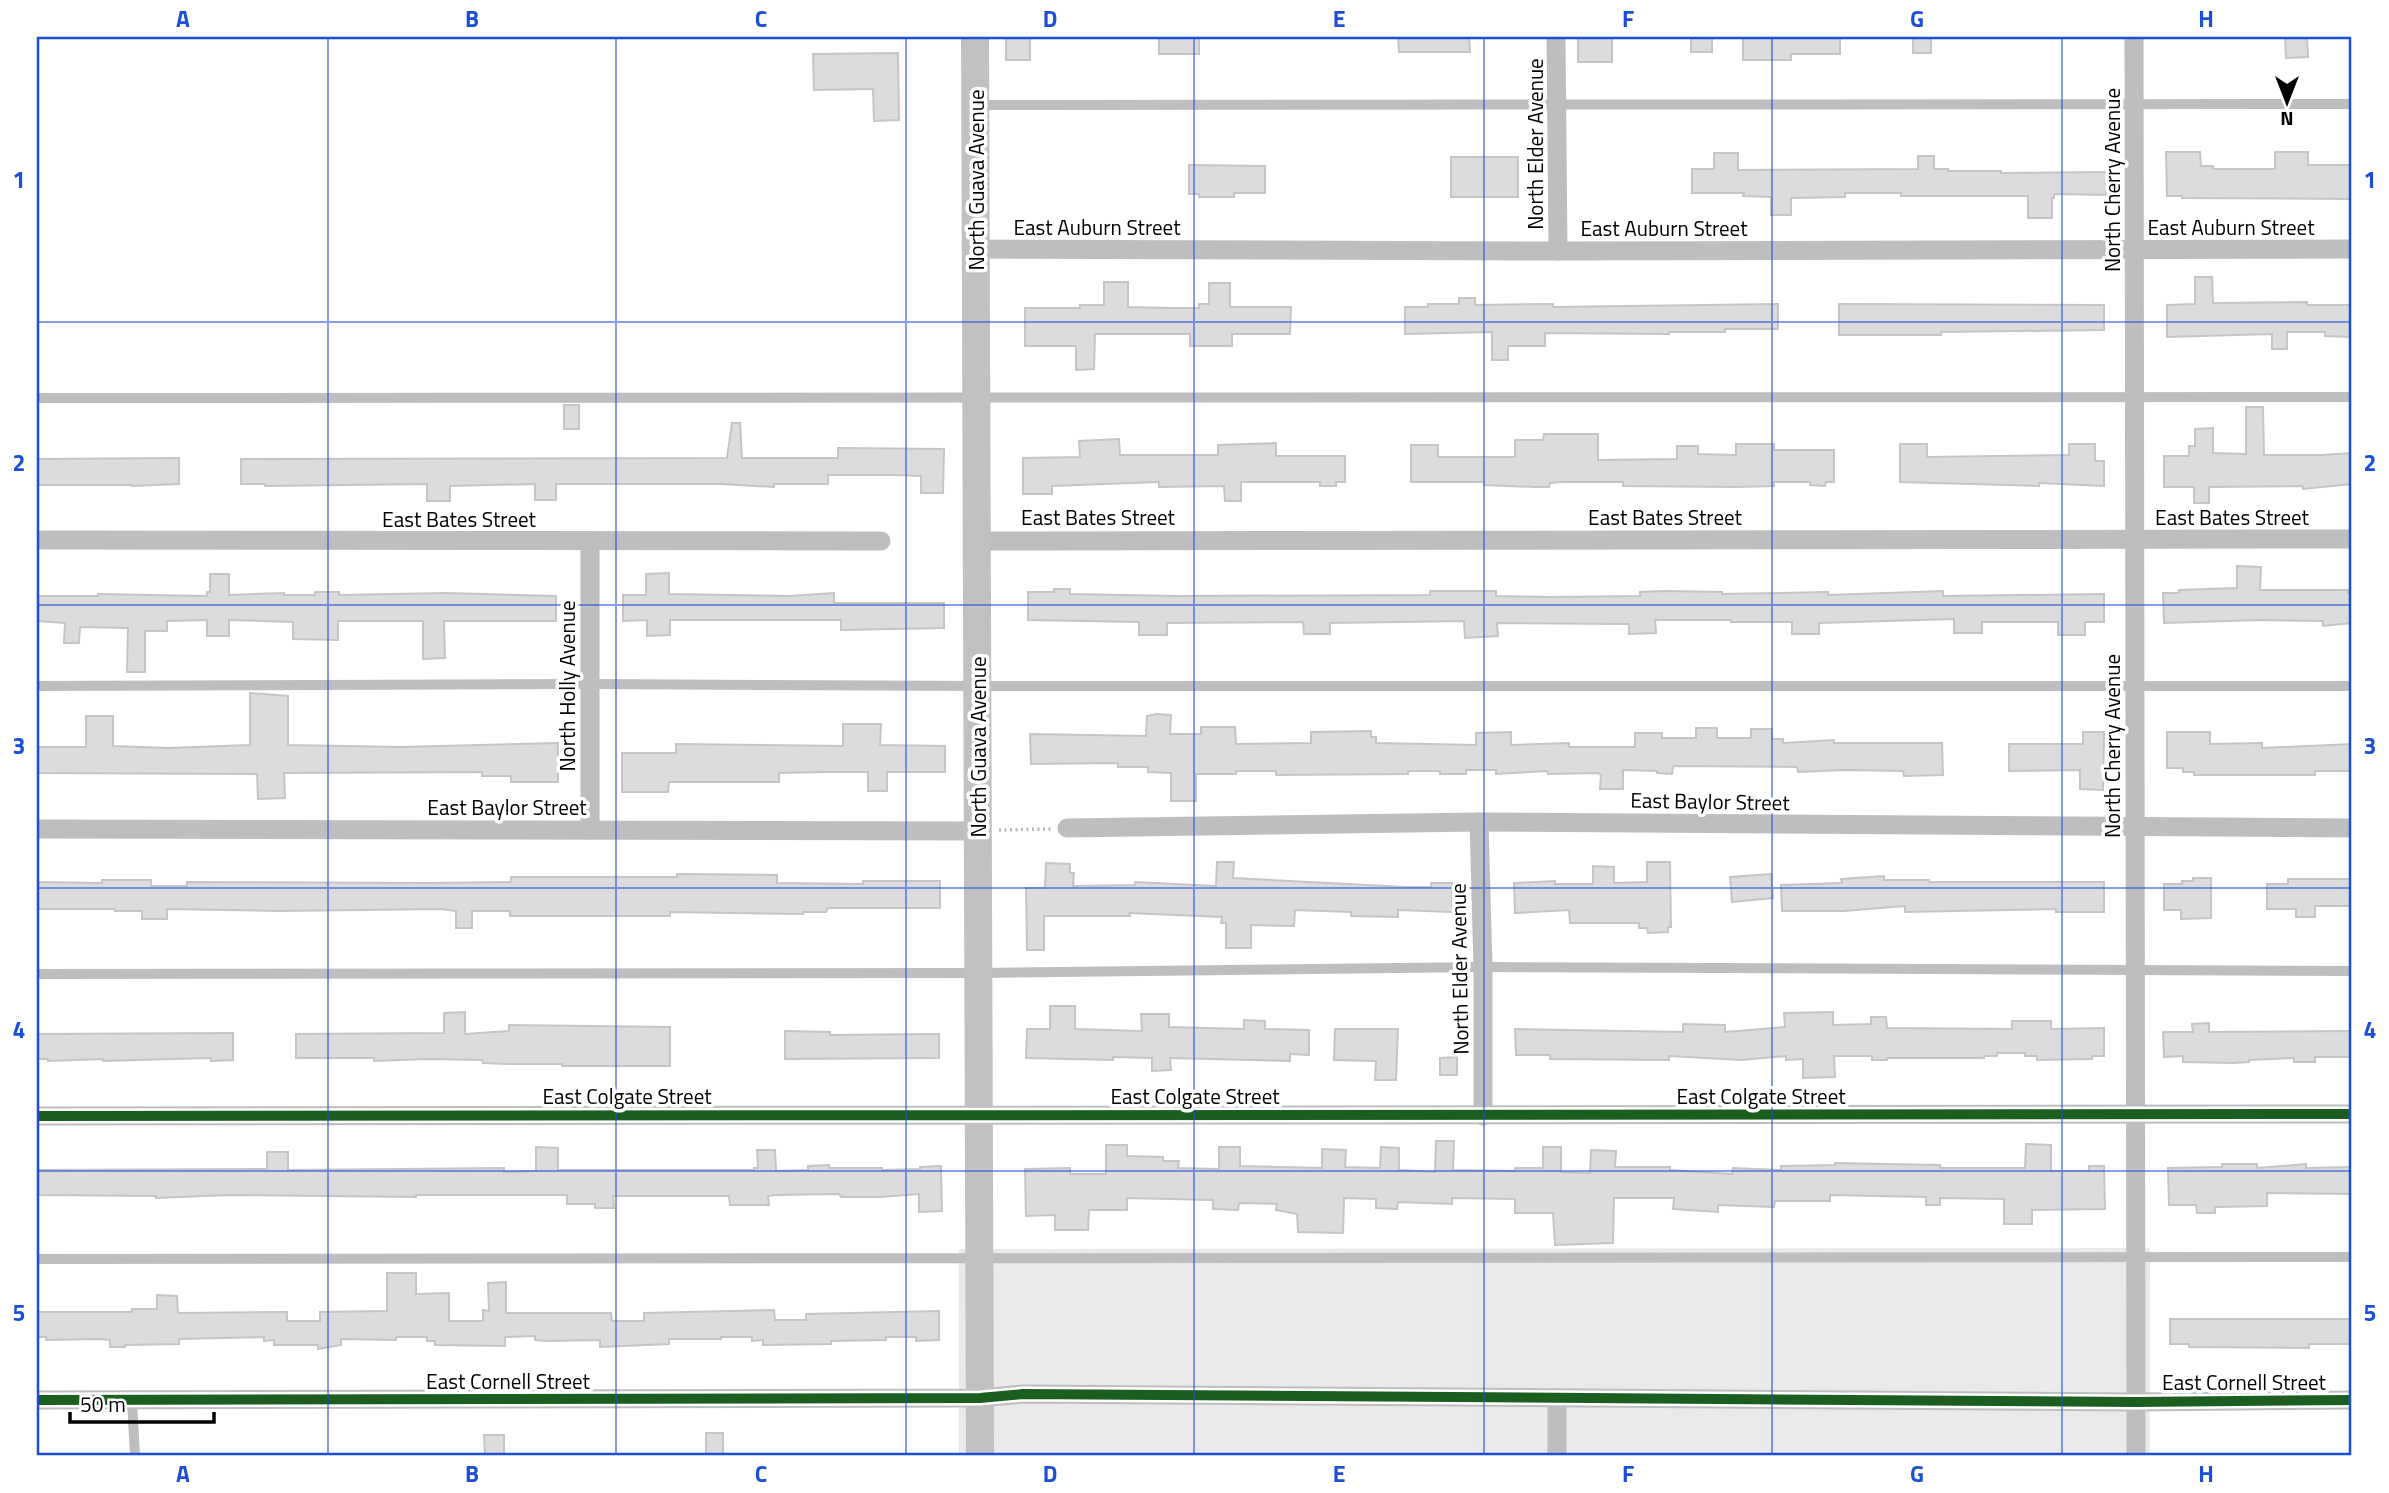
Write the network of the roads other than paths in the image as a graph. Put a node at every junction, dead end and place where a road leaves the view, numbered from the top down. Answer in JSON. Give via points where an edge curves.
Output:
{"nodes":[{"id":1,"x":975,"y":37,"type":"edge"},
{"id":2,"x":1556,"y":37,"type":"edge"},
{"id":3,"x":2134,"y":37,"type":"edge"},
{"id":4,"x":1557,"y":103,"type":"junction"},
{"id":5,"x":2134,"y":104,"type":"junction"},
{"id":6,"x":2352,"y":104,"type":"edge"},
{"id":7,"x":975,"y":105,"type":"junction"},
{"id":8,"x":976,"y":249,"type":"junction"},
{"id":9,"x":2352,"y":249,"type":"edge"},
{"id":10,"x":2134,"y":250,"type":"junction"},
{"id":11,"x":1558,"y":251,"type":"junction"},
{"id":12,"x":977,"y":397,"type":"junction"},
{"id":13,"x":2352,"y":397,"type":"edge"},
{"id":14,"x":37,"y":398,"type":"edge"},
{"id":15,"x":2135,"y":398,"type":"junction"},
{"id":16,"x":2352,"y":539,"type":"edge"},
{"id":17,"x":2135,"y":540,"type":"junction"},
{"id":18,"x":37,"y":541,"type":"edge"},
{"id":19,"x":881,"y":541,"type":"dead end"},
{"id":20,"x":978,"y":541,"type":"junction"},
{"id":21,"x":590,"y":542,"type":"junction"},
{"id":22,"x":590,"y":684,"type":"junction"},
{"id":23,"x":2135,"y":685,"type":"junction"},
{"id":24,"x":37,"y":686,"type":"edge"},
{"id":25,"x":978,"y":686,"type":"junction"},
{"id":26,"x":2352,"y":686,"type":"edge"},
{"id":27,"x":1479,"y":822,"type":"junction"},
{"id":28,"x":1067,"y":828,"type":"road end"},
{"id":29,"x":2135,"y":828,"type":"junction"},
{"id":30,"x":2352,"y":828,"type":"edge"},
{"id":31,"x":37,"y":829,"type":"edge"},
{"id":32,"x":590,"y":830,"type":"junction"},
{"id":33,"x":978,"y":831,"type":"junction"},
{"id":34,"x":1483,"y":967,"type":"junction"},
{"id":35,"x":2135,"y":971,"type":"junction"},
{"id":36,"x":2352,"y":971,"type":"edge"},
{"id":37,"x":978,"y":973,"type":"junction"},
{"id":38,"x":37,"y":974,"type":"edge"},
{"id":39,"x":2135,"y":1114,"type":"junction"},
{"id":40,"x":2352,"y":1114,"type":"edge"},
{"id":41,"x":979,"y":1115,"type":"junction"},
{"id":42,"x":37,"y":1116,"type":"edge"},
{"id":43,"x":1483,"y":1116,"type":"junction"},
{"id":44,"x":979,"y":1257,"type":"junction"},
{"id":45,"x":2352,"y":1257,"type":"edge"},
{"id":46,"x":2135,"y":1258,"type":"junction"},
{"id":47,"x":37,"y":1259,"type":"edge"},
{"id":48,"x":980,"y":1398,"type":"junction"},
{"id":49,"x":1557,"y":1398,"type":"junction"},
{"id":50,"x":37,"y":1400,"type":"edge"},
{"id":51,"x":132,"y":1400,"type":"junction"},
{"id":52,"x":2352,"y":1401,"type":"edge"},
{"id":53,"x":2135,"y":1402,"type":"junction"},
{"id":54,"x":135,"y":1456,"type":"edge"},
{"id":55,"x":980,"y":1456,"type":"edge"},
{"id":56,"x":1557,"y":1456,"type":"edge"},
{"id":57,"x":2136,"y":1456,"type":"edge"}],
"edges":[{"from":1,"to":7,"type":"street","name":"North Guava Avenue"},
{"from":2,"to":4,"type":"street","name":"North Elder Avenue"},
{"from":3,"to":5,"type":"street","name":"North Cherry Avenue"},
{"from":4,"to":5,"type":"lane"},
{"from":4,"to":7,"type":"lane"},
{"from":4,"to":11,"type":"street","name":"North Elder Avenue"},
{"from":5,"to":6,"type":"lane"},
{"from":5,"to":10,"type":"street","name":"North Cherry Avenue"},
{"from":7,"to":8,"type":"street","name":"North Guava Avenue"},
{"from":8,"to":11,"type":"street","name":"East Auburn Street"},
{"from":8,"to":12,"type":"street","name":"North Guava Avenue"},
{"from":9,"to":10,"type":"street","name":"East Auburn Street"},
{"from":10,"to":11,"type":"street","name":"East Auburn Street"},
{"from":10,"to":15,"type":"street","name":"North Cherry Avenue"},
{"from":12,"to":14,"type":"lane"},
{"from":12,"to":15,"type":"lane"},
{"from":12,"to":20,"type":"street","name":"North Guava Avenue"},
{"from":13,"to":15,"type":"lane"},
{"from":15,"to":17,"type":"street","name":"North Cherry Avenue"},
{"from":16,"to":17,"type":"street","name":"East Bates Street"},
{"from":17,"to":20,"type":"street","name":"East Bates Street"},
{"from":17,"to":23,"type":"street","name":"North Cherry Avenue"},
{"from":18,"to":21,"type":"street","name":"East Bates Street"},
{"from":19,"to":21,"type":"street","name":"East Bates Street"},
{"from":20,"to":25,"type":"street","name":"North Guava Avenue"},
{"from":21,"to":22,"type":"street","name":"North Holly Avenue"},
{"from":22,"to":24,"type":"lane"},
{"from":22,"to":25,"type":"lane"},
{"from":22,"to":32,"type":"street","name":"North Holly Avenue"},
{"from":23,"to":25,"type":"lane"},
{"from":23,"to":26,"type":"lane"},
{"from":23,"to":29,"type":"street","name":"North Cherry Avenue"},
{"from":25,"to":33,"type":"street","name":"North Guava Avenue"},
{"from":27,"to":28,"type":"street","name":"East Baylor Street"},
{"from":27,"to":29,"type":"street","name":"East Baylor Street"},
{"from":27,"to":34,"type":"street","name":"North Elder Avenue"},
{"from":29,"to":30,"type":"street","name":"East Baylor Street"},
{"from":29,"to":35,"type":"street","name":"North Cherry Avenue"},
{"from":31,"to":32,"type":"street","name":"East Baylor Street"},
{"from":32,"to":33,"type":"street","name":"East Baylor Street"},
{"from":33,"to":37,"type":"street","name":"North Guava Avenue"},
{"from":34,"to":35,"type":"lane"},
{"from":34,"to":37,"type":"lane"},
{"from":34,"to":43,"type":"street","name":"North Elder Avenue"},
{"from":35,"to":36,"type":"lane"},
{"from":35,"to":39,"type":"street","name":"North Cherry Avenue"},
{"from":37,"to":38,"type":"lane"},
{"from":37,"to":41,"type":"street","name":"North Guava Avenue"},
{"from":39,"to":40,"type":"street","name":"East Colgate Street"},
{"from":39,"to":43,"type":"street","name":"East Colgate Street"},
{"from":39,"to":46,"type":"street","name":"North Cherry Avenue"},
{"from":41,"to":42,"type":"street","name":"East Colgate Street"},
{"from":41,"to":43,"type":"street","name":"East Colgate Street"},
{"from":41,"to":44,"type":"street","name":"North Guava Avenue"},
{"from":44,"to":46,"type":"lane"},
{"from":44,"to":47,"type":"lane"},
{"from":44,"to":48,"type":"street","name":"North Guava Avenue"},
{"from":45,"to":46,"type":"lane"},
{"from":46,"to":53,"type":"street","name":"North Cherry Avenue"},
{"from":48,"to":49,"type":"street","name":"East Cornell Street","via":[[1023,1394]]},
{"from":48,"to":51,"type":"street","name":"East Cornell Street"},
{"from":48,"to":55,"type":"street","name":"North Guava Avenue"},
{"from":49,"to":53,"type":"street","name":"East Cornell Street"},
{"from":49,"to":56,"type":"street"},
{"from":50,"to":51,"type":"street","name":"East Cornell Street"},
{"from":51,"to":54,"type":"lane"},
{"from":52,"to":53,"type":"street","name":"East Cornell Street"},
{"from":53,"to":57,"type":"street","name":"North Cherry Avenue"}]}
